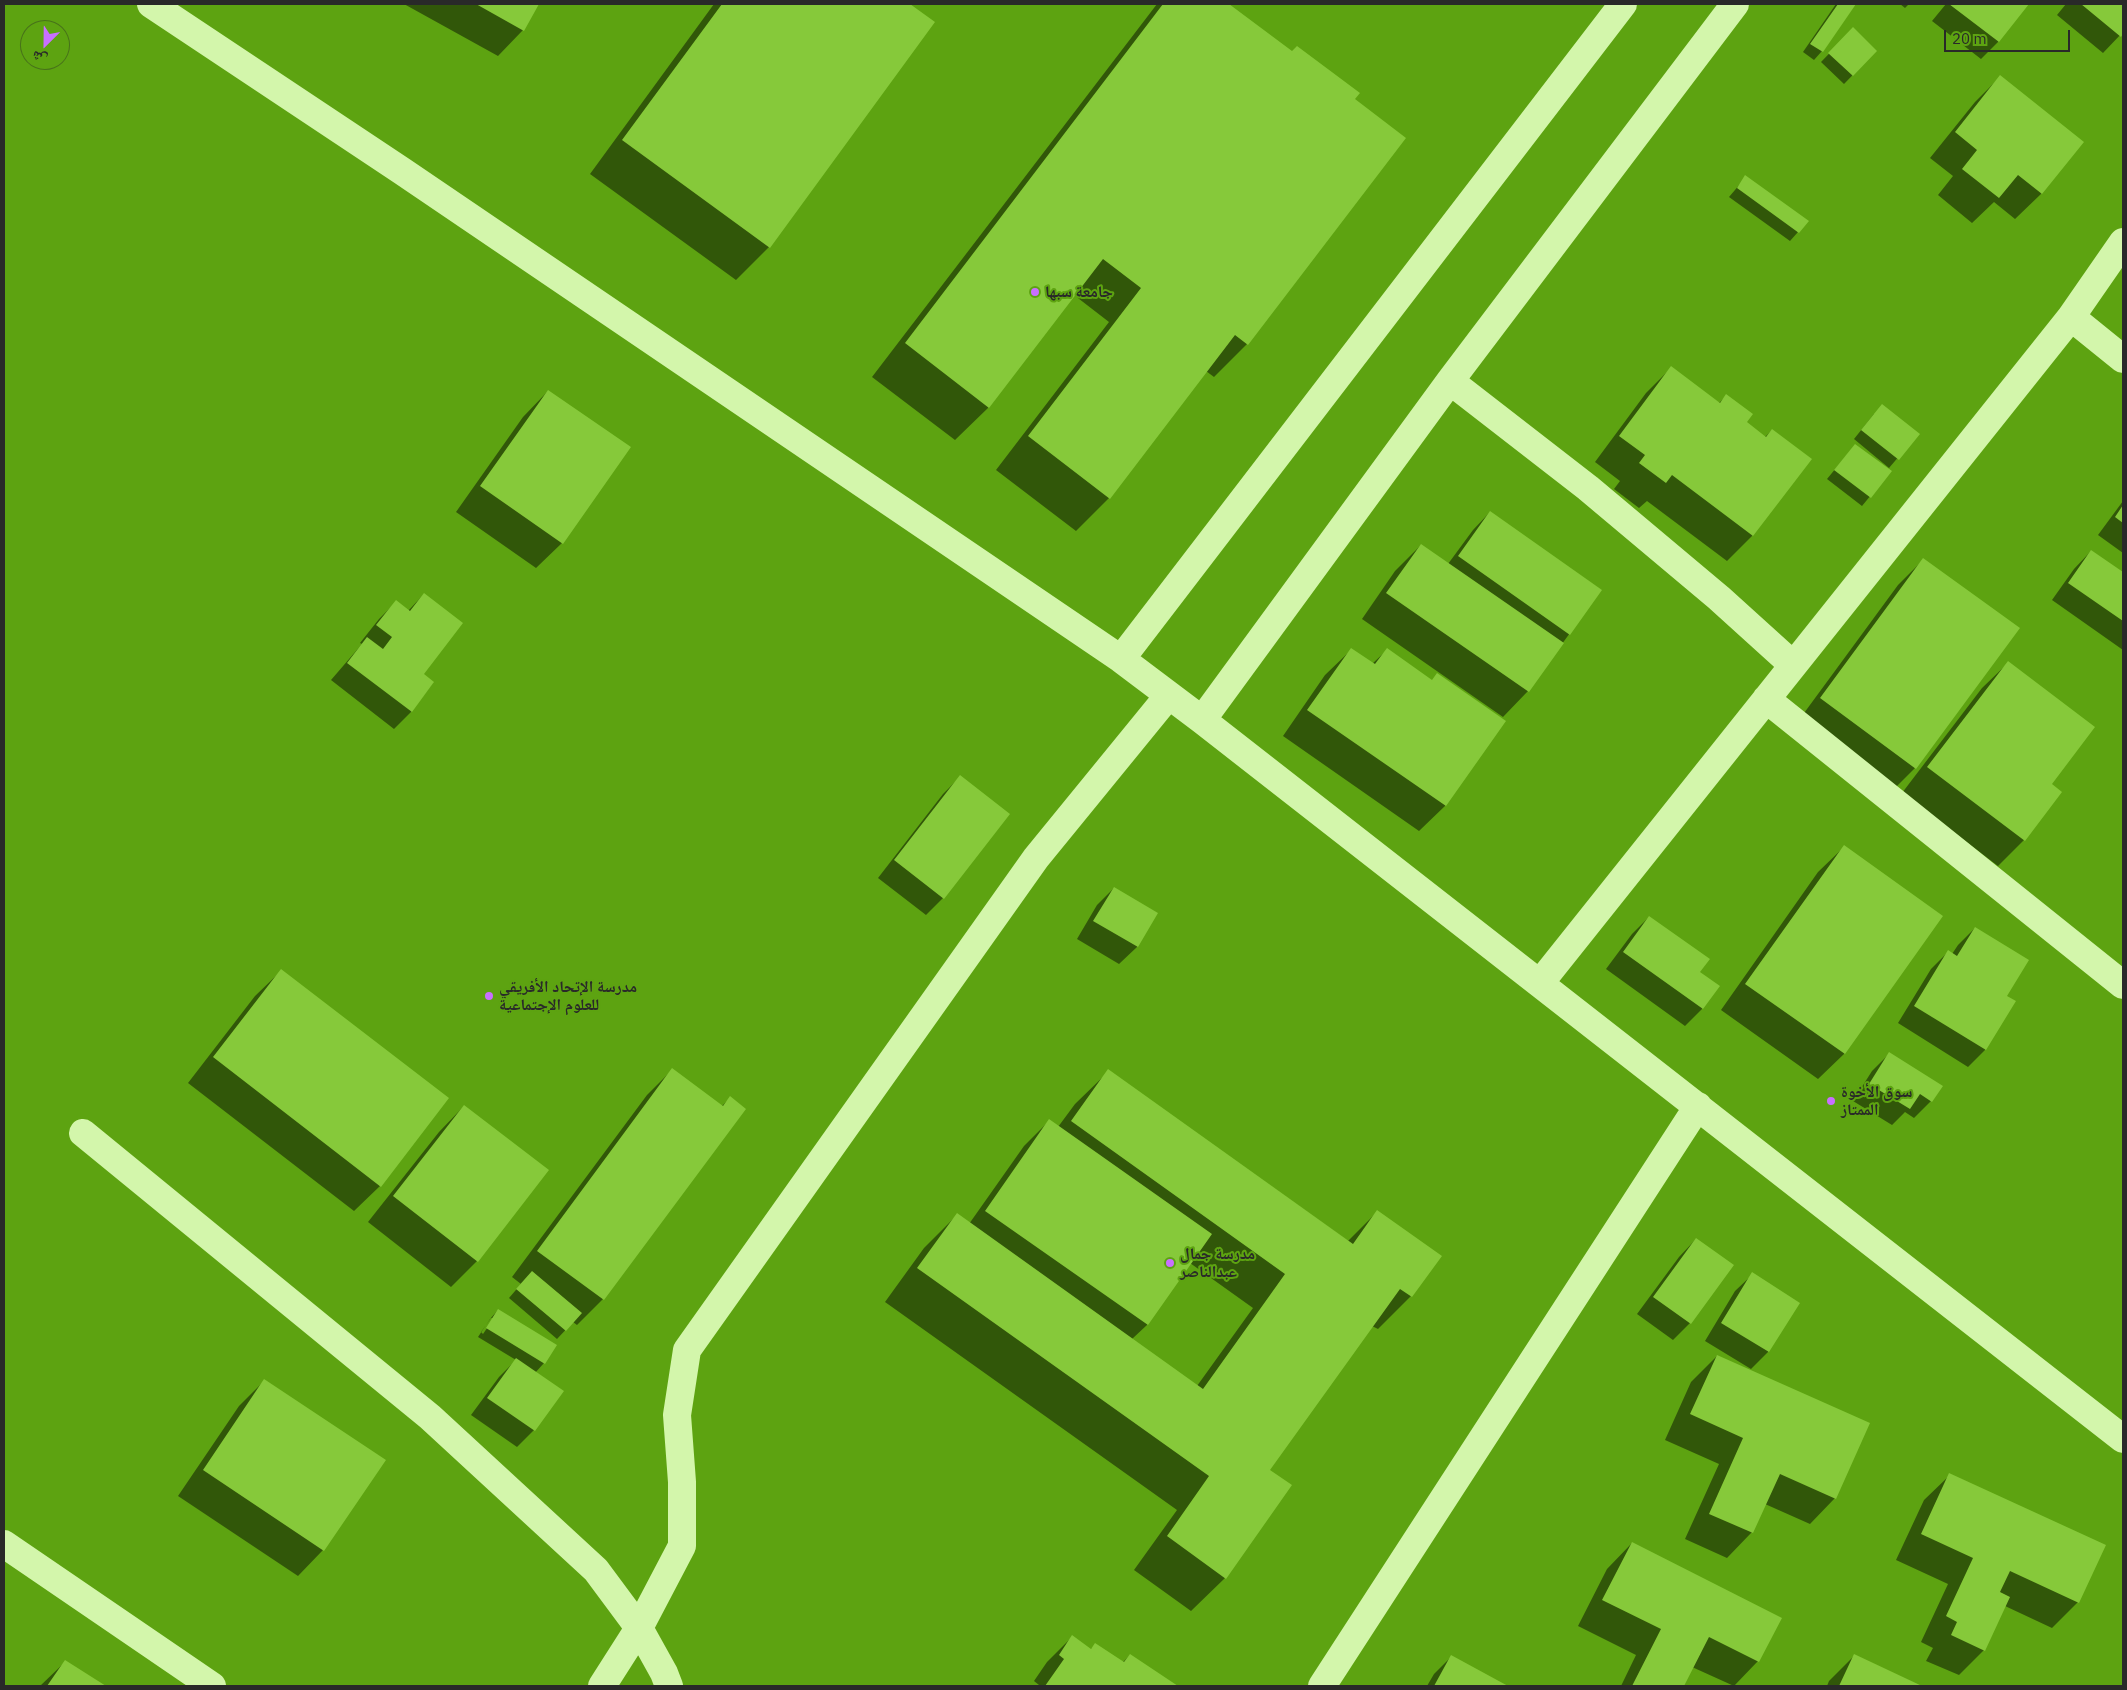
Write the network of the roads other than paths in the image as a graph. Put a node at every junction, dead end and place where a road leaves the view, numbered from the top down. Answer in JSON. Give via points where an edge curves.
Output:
{"nodes":[{"id":1,"x":150,"y":4,"type":"edge"},
{"id":2,"x":1623,"y":4,"type":"edge"},
{"id":3,"x":1735,"y":4,"type":"edge"},
{"id":4,"x":2123,"y":242,"type":"edge"},
{"id":5,"x":2071,"y":317,"type":"junction"},
{"id":6,"x":2123,"y":359,"type":"edge"},
{"id":7,"x":1450,"y":381,"type":"junction"},
{"id":8,"x":1121,"y":659,"type":"junction"},
{"id":9,"x":1793,"y":665,"type":"junction"},
{"id":10,"x":1169,"y":695,"type":"junction"},
{"id":11,"x":1766,"y":699,"type":"junction"},
{"id":12,"x":1202,"y":720,"type":"junction"},
{"id":13,"x":1540,"y":983,"type":"junction"},
{"id":14,"x":2123,"y":985,"type":"edge"},
{"id":15,"x":1698,"y":1106,"type":"junction"},
{"id":16,"x":84,"y":1134,"type":"dead end"},
{"id":17,"x":2123,"y":1439,"type":"edge"},
{"id":18,"x":4,"y":1544,"type":"edge"},
{"id":19,"x":639,"y":1628,"type":"junction"},
{"id":20,"x":212,"y":1686,"type":"edge"},
{"id":21,"x":602,"y":1686,"type":"edge"},
{"id":22,"x":668,"y":1686,"type":"edge"},
{"id":23,"x":1322,"y":1686,"type":"edge"}],
"edges":[{"from":1,"to":8,"type":"street","via":[[426,187]]},
{"from":2,"to":8,"type":"street"},
{"from":3,"to":7,"type":"street"},
{"from":4,"to":5,"type":"street"},
{"from":5,"to":6,"type":"street"},
{"from":5,"to":9,"type":"street"},
{"from":7,"to":9,"type":"street","via":[[1588,488]]},
{"from":7,"to":12,"type":"street"},
{"from":8,"to":10,"type":"street"},
{"from":9,"to":11,"type":"street"},
{"from":10,"to":12,"type":"street"},
{"from":10,"to":19,"type":"street","via":[[1036,858],[687,1350],[677,1415],[682,1546]]},
{"from":11,"to":13,"type":"street"},
{"from":11,"to":14,"type":"street"},
{"from":12,"to":13,"type":"street"},
{"from":13,"to":15,"type":"street"},
{"from":15,"to":17,"type":"street"},
{"from":15,"to":23,"type":"street"},
{"from":16,"to":19,"type":"street","via":[[430,1417],[596,1570]]},
{"from":18,"to":20,"type":"street"},
{"from":19,"to":21,"type":"street"},
{"from":19,"to":22,"type":"street"}]}
